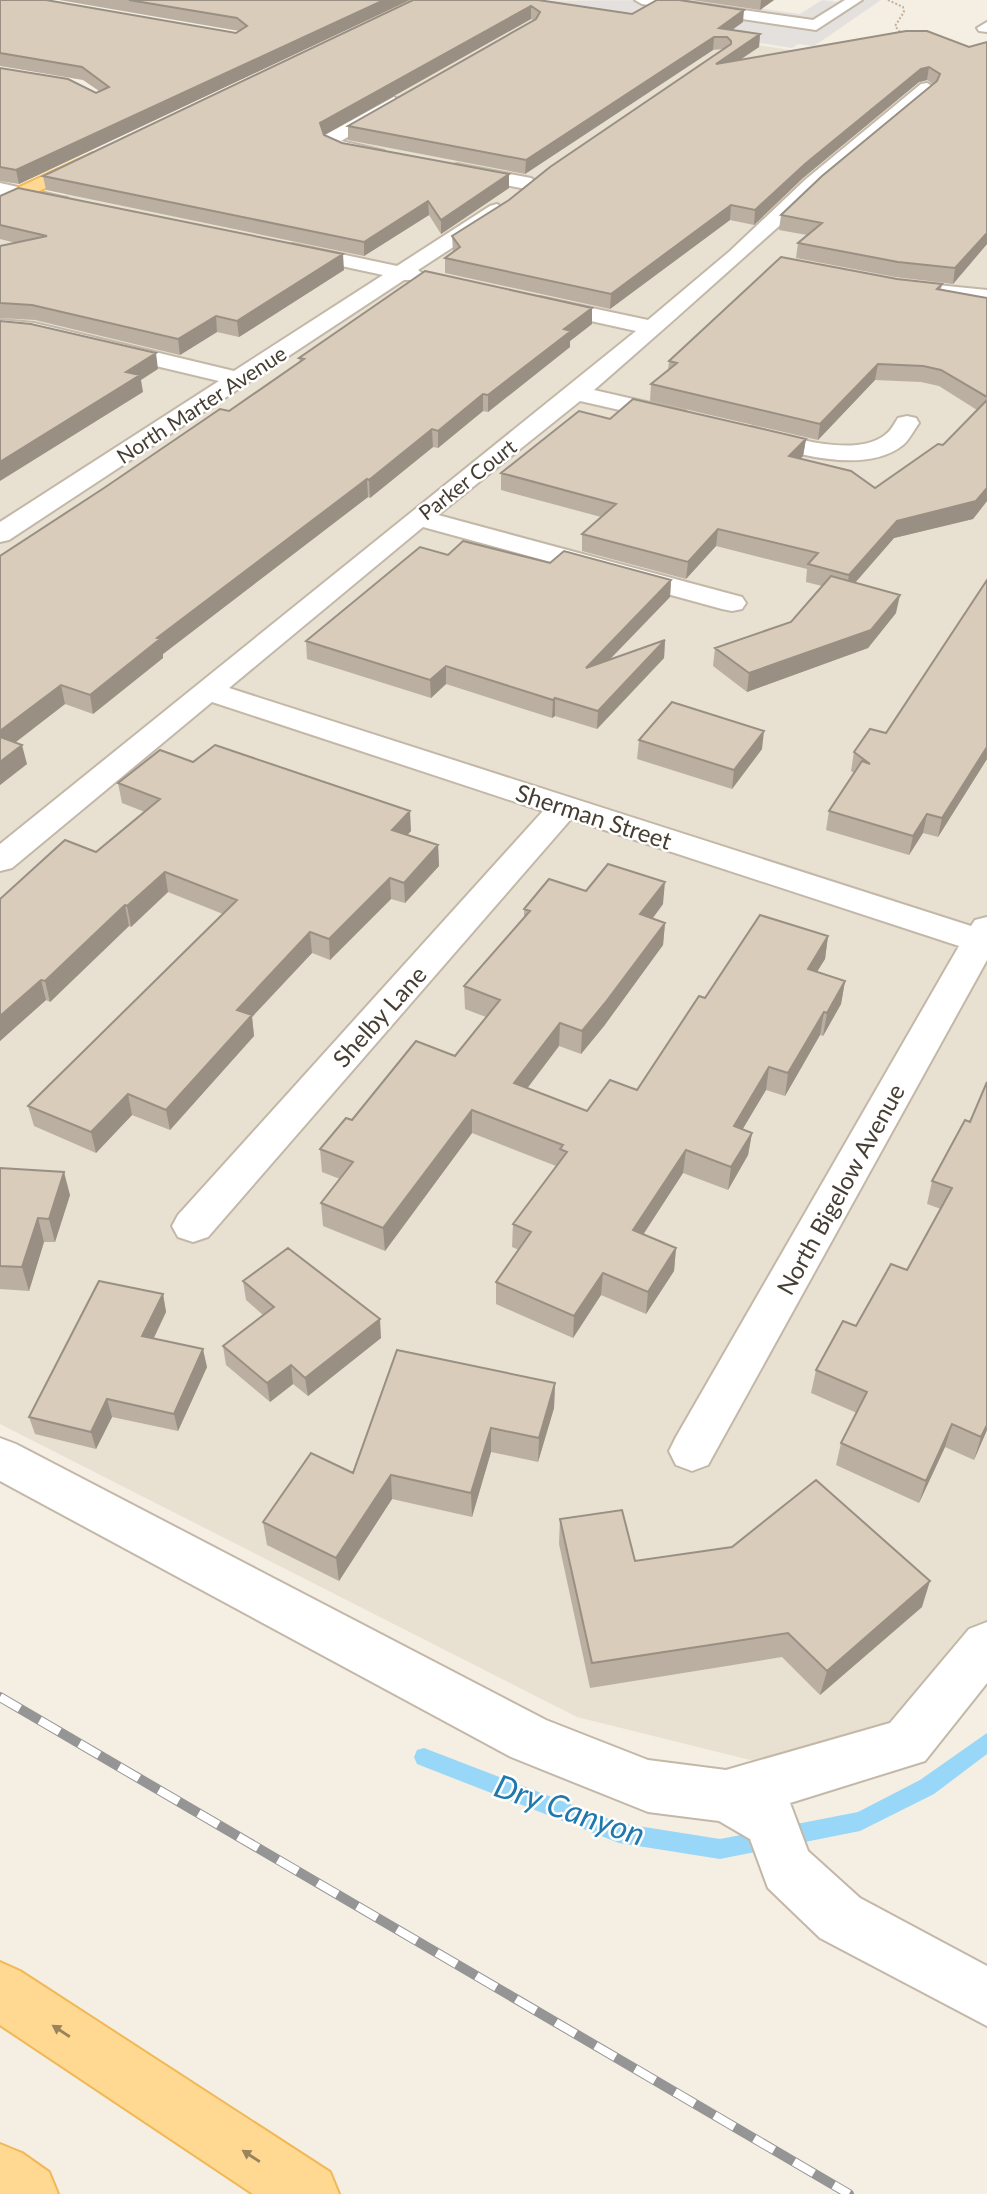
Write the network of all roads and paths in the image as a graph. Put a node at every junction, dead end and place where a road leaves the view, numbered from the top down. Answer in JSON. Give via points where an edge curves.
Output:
{"nodes":[{"id":1,"x":642,"y":0,"type":"edge"},
{"id":2,"x":855,"y":0,"type":"edge"},
{"id":3,"x":888,"y":0,"type":"edge"},
{"id":4,"x":905,"y":36,"type":"edge"},
{"id":5,"x":928,"y":88,"type":"edge"},
{"id":6,"x":410,"y":93,"type":"edge"},
{"id":7,"x":105,"y":153,"type":"edge"},
{"id":8,"x":397,"y":159,"type":"edge"},
{"id":9,"x":438,"y":166,"type":"edge"},
{"id":10,"x":10,"y":192,"type":"edge"},
{"id":11,"x":0,"y":203,"type":"edge"},
{"id":12,"x":79,"y":207,"type":"edge"},
{"id":13,"x":269,"y":244,"type":"edge"},
{"id":14,"x":737,"y":255,"type":"junction"},
{"id":15,"x":763,"y":260,"type":"dead end"},
{"id":16,"x":402,"y":273,"type":"junction"},
{"id":17,"x":442,"y":282,"type":"edge"},
{"id":18,"x":882,"y":284,"type":"edge"},
{"id":19,"x":987,"y":296,"type":"edge"},
{"id":20,"x":521,"y":299,"type":"edge"},
{"id":21,"x":0,"y":327,"type":"edge"},
{"id":22,"x":654,"y":328,"type":"junction"},
{"id":23,"x":238,"y":379,"type":"junction"},
{"id":24,"x":576,"y":393,"type":"junction"},
{"id":25,"x":697,"y":421,"type":"edge"},
{"id":26,"x":907,"y":423,"type":"dead end"},
{"id":27,"x":724,"y":428,"type":"edge"},
{"id":28,"x":418,"y":518,"type":"junction"},
{"id":29,"x":0,"y":534,"type":"edge"},
{"id":30,"x":733,"y":603,"type":"dead end"},
{"id":31,"x":207,"y":691,"type":"junction"},
{"id":32,"x":565,"y":806,"type":"junction"},
{"id":33,"x":0,"y":861,"type":"edge"},
{"id":34,"x":983,"y":934,"type":"edge"},
{"id":35,"x":193,"y":1226,"type":"dead end"},
{"id":36,"x":692,"y":1451,"type":"dead end"},
{"id":37,"x":0,"y":1458,"type":"edge"},
{"id":38,"x":987,"y":1645,"type":"edge"},
{"id":39,"x":726,"y":1796,"type":"junction"},
{"id":40,"x":0,"y":1991,"type":"edge"},
{"id":41,"x":987,"y":1997,"type":"edge"},
{"id":42,"x":0,"y":2175,"type":"edge"},
{"id":43,"x":27,"y":2194,"type":"edge"},
{"id":44,"x":308,"y":2194,"type":"edge"}],
"edges":[{"from":1,"to":2,"type":"street","via":[[816,25]]},
{"from":3,"to":4,"type":"path","via":[[903,7],[895,26]]},
{"from":5,"to":14,"type":"street","name":"Parker Court","via":[[812,184]]},
{"from":6,"to":8,"type":"street","via":[[331,139],[344,149]]},
{"from":7,"to":10,"type":"main road"},
{"from":9,"to":16,"type":"street","name":"North Marter Avenue","via":[[536,179]]},
{"from":10,"to":11,"type":"main road"},
{"from":10,"to":12,"type":"street"},
{"from":13,"to":16,"type":"street"},
{"from":14,"to":15,"type":"street"},
{"from":14,"to":22,"type":"street","name":"Parker Court"},
{"from":16,"to":17,"type":"street"},
{"from":16,"to":23,"type":"street","name":"North Marter Avenue"},
{"from":18,"to":19,"type":"street"},
{"from":20,"to":22,"type":"street"},
{"from":21,"to":23,"type":"street","via":[[34,330]]},
{"from":22,"to":24,"type":"street","name":"Parker Court"},
{"from":23,"to":29,"type":"street","name":"North Marter Avenue"},
{"from":24,"to":25,"type":"street"},
{"from":24,"to":28,"type":"street","name":"Parker Court"},
{"from":26,"to":27,"type":"street","via":[[894,443],[847,453]]},
{"from":28,"to":30,"type":"street"},
{"from":28,"to":31,"type":"street","name":"Parker Court"},
{"from":31,"to":32,"type":"street","name":"Sherman Street"},
{"from":31,"to":33,"type":"street","name":"Parker Court"},
{"from":32,"to":34,"type":"street","name":"Sherman Street"},
{"from":32,"to":35,"type":"street","name":"Shelby Lane"},
{"from":34,"to":36,"type":"street","name":"North Bigelow Avenue"},
{"from":37,"to":39,"type":"street","via":[[529,1738],[648,1786]]},
{"from":38,"to":39,"type":"street","via":[[906,1743]]},
{"from":39,"to":41,"type":"street","via":[[771,1821],[787,1869],[840,1918]]},
{"from":44,"to":40,"type":"main road","one_way":true},
{"from":42,"to":43,"type":"main road"}]}
